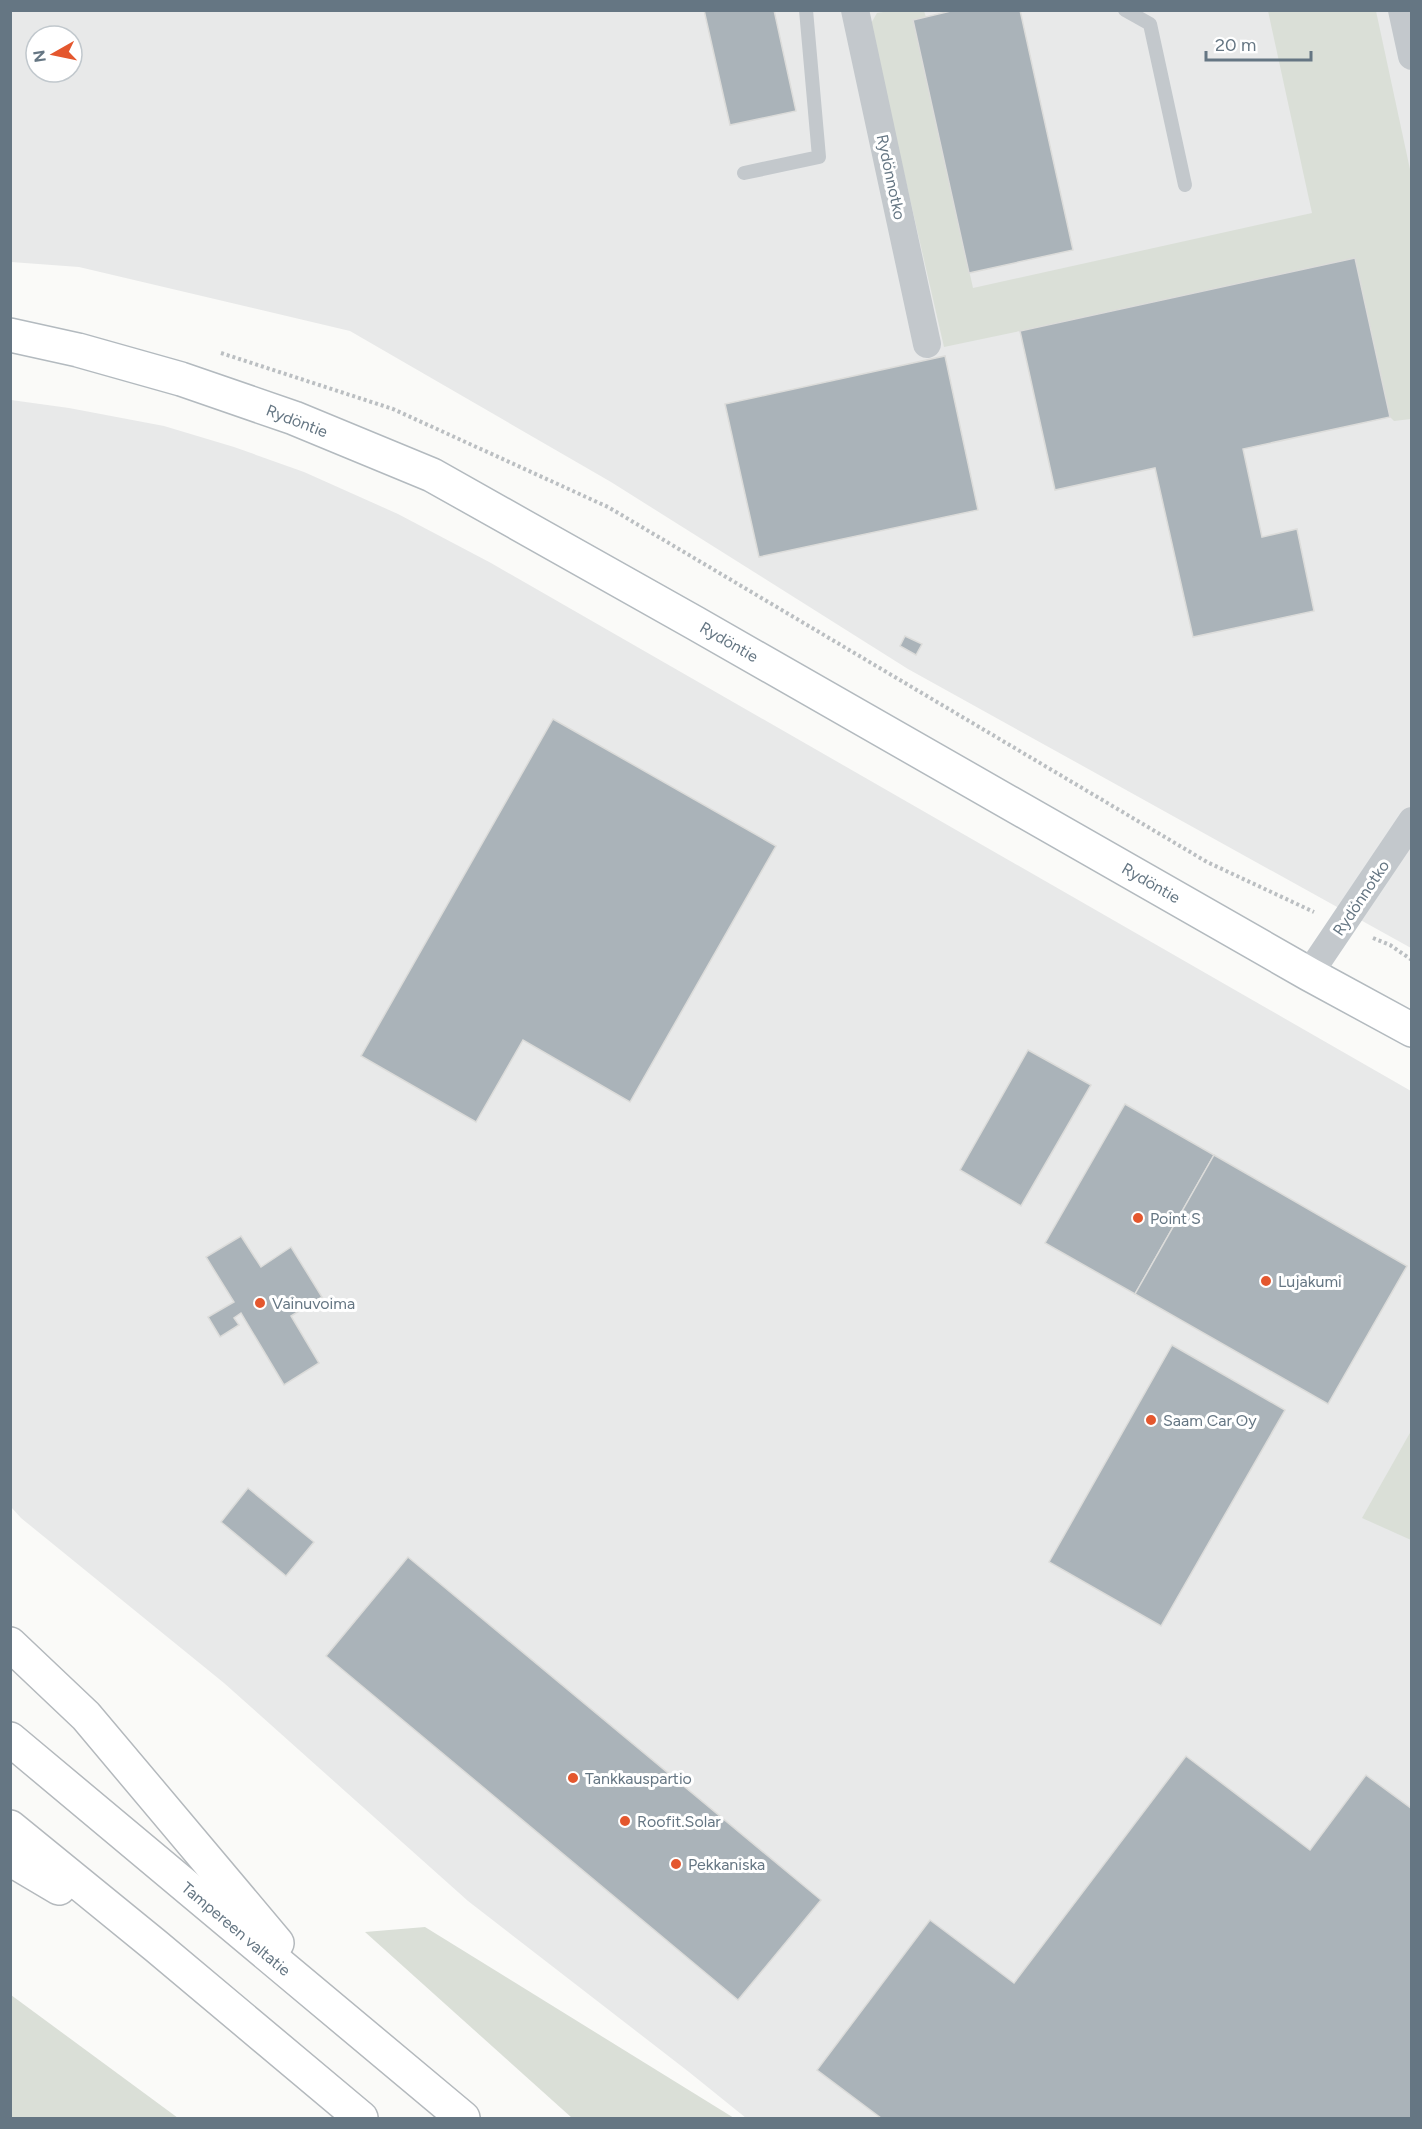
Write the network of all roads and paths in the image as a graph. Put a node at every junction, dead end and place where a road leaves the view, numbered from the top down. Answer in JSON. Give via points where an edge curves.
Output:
{"nodes":[{"id":1,"x":806,"y":10,"type":"edge"},
{"id":2,"x":855,"y":10,"type":"edge"},
{"id":3,"x":1125,"y":10,"type":"edge"},
{"id":4,"x":1402,"y":10,"type":"edge"},
{"id":5,"x":1412,"y":56,"type":"edge"},
{"id":6,"x":744,"y":173,"type":"dead end"},
{"id":7,"x":1185,"y":185,"type":"dead end"},
{"id":8,"x":10,"y":335,"type":"edge"},
{"id":9,"x":927,"y":344,"type":"dead end"},
{"id":10,"x":1412,"y":821,"type":"edge"},
{"id":11,"x":1390,"y":945,"type":"dead end"},
{"id":12,"x":1412,"y":960,"type":"edge"},
{"id":13,"x":1309,"y":974,"type":"junction"},
{"id":14,"x":1412,"y":1030,"type":"edge"},
{"id":15,"x":10,"y":1644,"type":"edge"},
{"id":16,"x":10,"y":1739,"type":"edge"},
{"id":17,"x":10,"y":1827,"type":"edge"},
{"id":18,"x":10,"y":1859,"type":"edge"},
{"id":19,"x":156,"y":1946,"type":"junction"},
{"id":20,"x":334,"y":2011,"type":"junction"},
{"id":21,"x":361,"y":2118,"type":"edge"},
{"id":22,"x":463,"y":2118,"type":"edge"}],
"edges":[{"from":1,"to":6,"type":"lane","via":[[819,157]]},
{"from":2,"to":9,"type":"street","name":"Rydönnotko"},
{"from":3,"to":7,"type":"lane","via":[[1150,24]]},
{"from":4,"to":5,"type":"street"},
{"from":8,"to":13,"type":"main road","name":"Rydöntie","via":[[181,379],[294,418],[432,475]]},
{"from":10,"to":13,"type":"street","name":"Rydönnotko"},
{"from":11,"to":12,"type":"path"},
{"from":13,"to":14,"type":"main road","name":"Rydöntie"},
{"from":15,"to":20,"type":"main road","via":[[86,1716]]},
{"from":16,"to":20,"type":"main road","name":"Tampereen valtatie"},
{"from":17,"to":19,"type":"main road"},
{"from":18,"to":19,"type":"main road"},
{"from":19,"to":21,"type":"main road"},
{"from":20,"to":22,"type":"main road","name":"Tampereen valtatie"}]}
